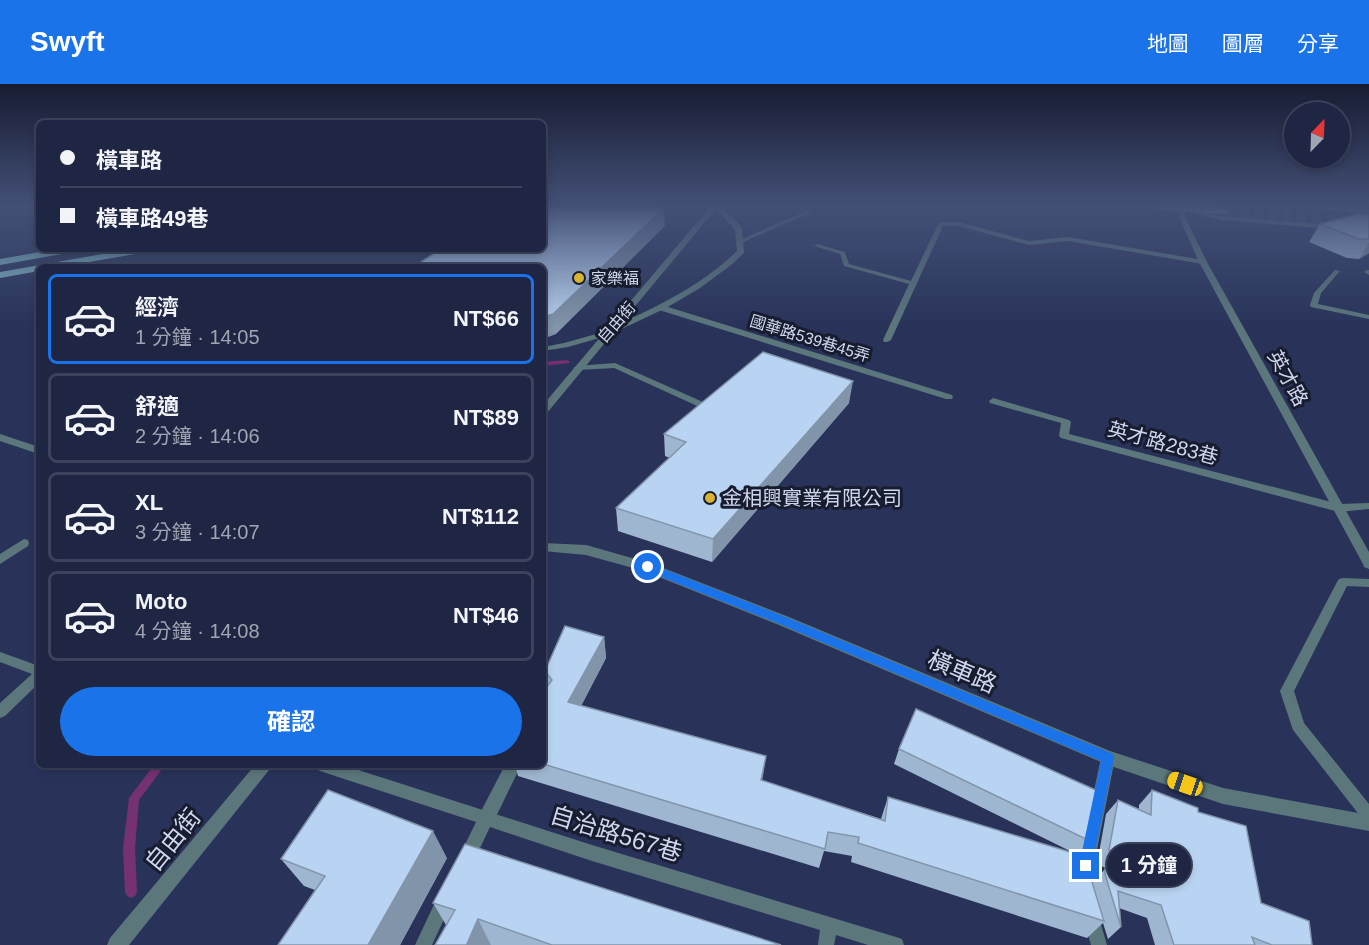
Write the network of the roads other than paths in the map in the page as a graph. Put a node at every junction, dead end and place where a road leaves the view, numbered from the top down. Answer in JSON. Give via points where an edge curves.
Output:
{"nodes":[{"id":1,"x":681,"y":247,"type":"edge"},
{"id":2,"x":741,"y":247,"type":"edge"},
{"id":3,"x":821,"y":247,"type":"edge"},
{"id":4,"x":929,"y":247,"type":"edge"},
{"id":5,"x":1116,"y":247,"type":"edge"},
{"id":6,"x":1196,"y":247,"type":"edge"},
{"id":7,"x":57,"y":252,"type":"edge"},
{"id":8,"x":129,"y":252,"type":"edge"},
{"id":9,"x":0,"y":262,"type":"edge"},
{"id":10,"x":1203,"y":262,"type":"junction"},
{"id":11,"x":59,"y":264,"type":"edge"},
{"id":12,"x":36,"y":268,"type":"edge"},
{"id":13,"x":1337,"y":271,"type":"dead end"},
{"id":14,"x":0,"y":275,"type":"edge"},
{"id":15,"x":912,"y":283,"type":"junction"},
{"id":16,"x":662,"y":308,"type":"junction"},
{"id":17,"x":1369,"y":317,"type":"edge"},
{"id":18,"x":607,"y":333,"type":"junction"},
{"id":19,"x":887,"y":340,"type":"dead end"},
{"id":20,"x":546,"y":348,"type":"edge"},
{"id":21,"x":577,"y":368,"type":"junction"},
{"id":22,"x":950,"y":397,"type":"dead end"},
{"id":23,"x":993,"y":401,"type":"dead end"},
{"id":24,"x":546,"y":407,"type":"edge"},
{"id":25,"x":709,"y":408,"type":"edge"},
{"id":26,"x":0,"y":437,"type":"edge"},
{"id":27,"x":36,"y":450,"type":"edge"},
{"id":28,"x":1369,"y":506,"type":"edge"},
{"id":29,"x":1340,"y":508,"type":"junction"},
{"id":30,"x":24,"y":543,"type":"dead end"},
{"id":31,"x":546,"y":547,"type":"edge"},
{"id":32,"x":0,"y":560,"type":"edge"},
{"id":33,"x":1369,"y":564,"type":"edge"},
{"id":34,"x":1369,"y":583,"type":"edge"},
{"id":35,"x":0,"y":657,"type":"edge"},
{"id":36,"x":36,"y":672,"type":"edge"},
{"id":37,"x":36,"y":676,"type":"edge"},
{"id":38,"x":0,"y":712,"type":"edge"},
{"id":39,"x":1108,"y":758,"type":"junction"},
{"id":40,"x":263,"y":768,"type":"edge"},
{"id":41,"x":332,"y":768,"type":"edge"},
{"id":42,"x":512,"y":768,"type":"edge"},
{"id":43,"x":1369,"y":816,"type":"edge"},
{"id":44,"x":486,"y":819,"type":"junction"},
{"id":45,"x":1369,"y":823,"type":"edge"},
{"id":46,"x":1082,"y":887,"type":"edge"},
{"id":47,"x":1088,"y":906,"type":"edge"},
{"id":48,"x":829,"y":925,"type":"junction"},
{"id":49,"x":117,"y":945,"type":"edge"},
{"id":50,"x":423,"y":945,"type":"edge"},
{"id":51,"x":826,"y":945,"type":"edge"},
{"id":52,"x":896,"y":945,"type":"edge"},
{"id":53,"x":1100,"y":945,"type":"edge"}],
"edges":[{"from":1,"to":18,"type":"street","name":"自由街"},
{"from":2,"to":16,"type":"street","via":[[730,262]]},
{"from":3,"to":15,"type":"lane","via":[[843,253],[846,266]]},
{"from":4,"to":15,"type":"lane"},
{"from":5,"to":10,"type":"lane"},
{"from":6,"to":10,"type":"street","name":"英才路"},
{"from":7,"to":9,"type":"main road"},
{"from":8,"to":11,"type":"main road"},
{"from":10,"to":29,"type":"street","name":"英才路"},
{"from":12,"to":14,"type":"main road"},
{"from":13,"to":17,"type":"lane","via":[[1317,293],[1314,305]]},
{"from":15,"to":19,"type":"lane"},
{"from":16,"to":18,"type":"street"},
{"from":16,"to":22,"type":"lane","name":"國華路539巷45弄"},
{"from":18,"to":20,"type":"lane"},
{"from":18,"to":21,"type":"street","name":"自由街"},
{"from":21,"to":24,"type":"street","name":"自由街"},
{"from":21,"to":25,"type":"lane","via":[[615,365]]},
{"from":23,"to":29,"type":"lane","name":"英才路283巷","via":[[1066,422],[1064,436]]},
{"from":26,"to":27,"type":"street"},
{"from":28,"to":29,"type":"lane"},
{"from":29,"to":33,"type":"street","name":"英才路"},
{"from":30,"to":32,"type":"lane"},
{"from":31,"to":39,"type":"street","name":"橫車路","via":[[586,550],[648,567]]},
{"from":34,"to":43,"type":"lane","via":[[1343,582],[1287,691],[1298,726]]},
{"from":35,"to":36,"type":"lane"},
{"from":37,"to":38,"type":"lane"},
{"from":39,"to":45,"type":"street","name":"橫車路","via":[[1223,796]]},
{"from":39,"to":46,"type":"lane"},
{"from":40,"to":49,"type":"street","name":"自由街"},
{"from":41,"to":44,"type":"lane","name":"自治路567巷"},
{"from":42,"to":44,"type":"street"},
{"from":44,"to":48,"type":"lane","name":"自治路567巷"},
{"from":44,"to":50,"type":"lane"},
{"from":47,"to":53,"type":"lane"},
{"from":48,"to":51,"type":"lane"},
{"from":48,"to":52,"type":"lane","name":"自治路567巷"}]}
